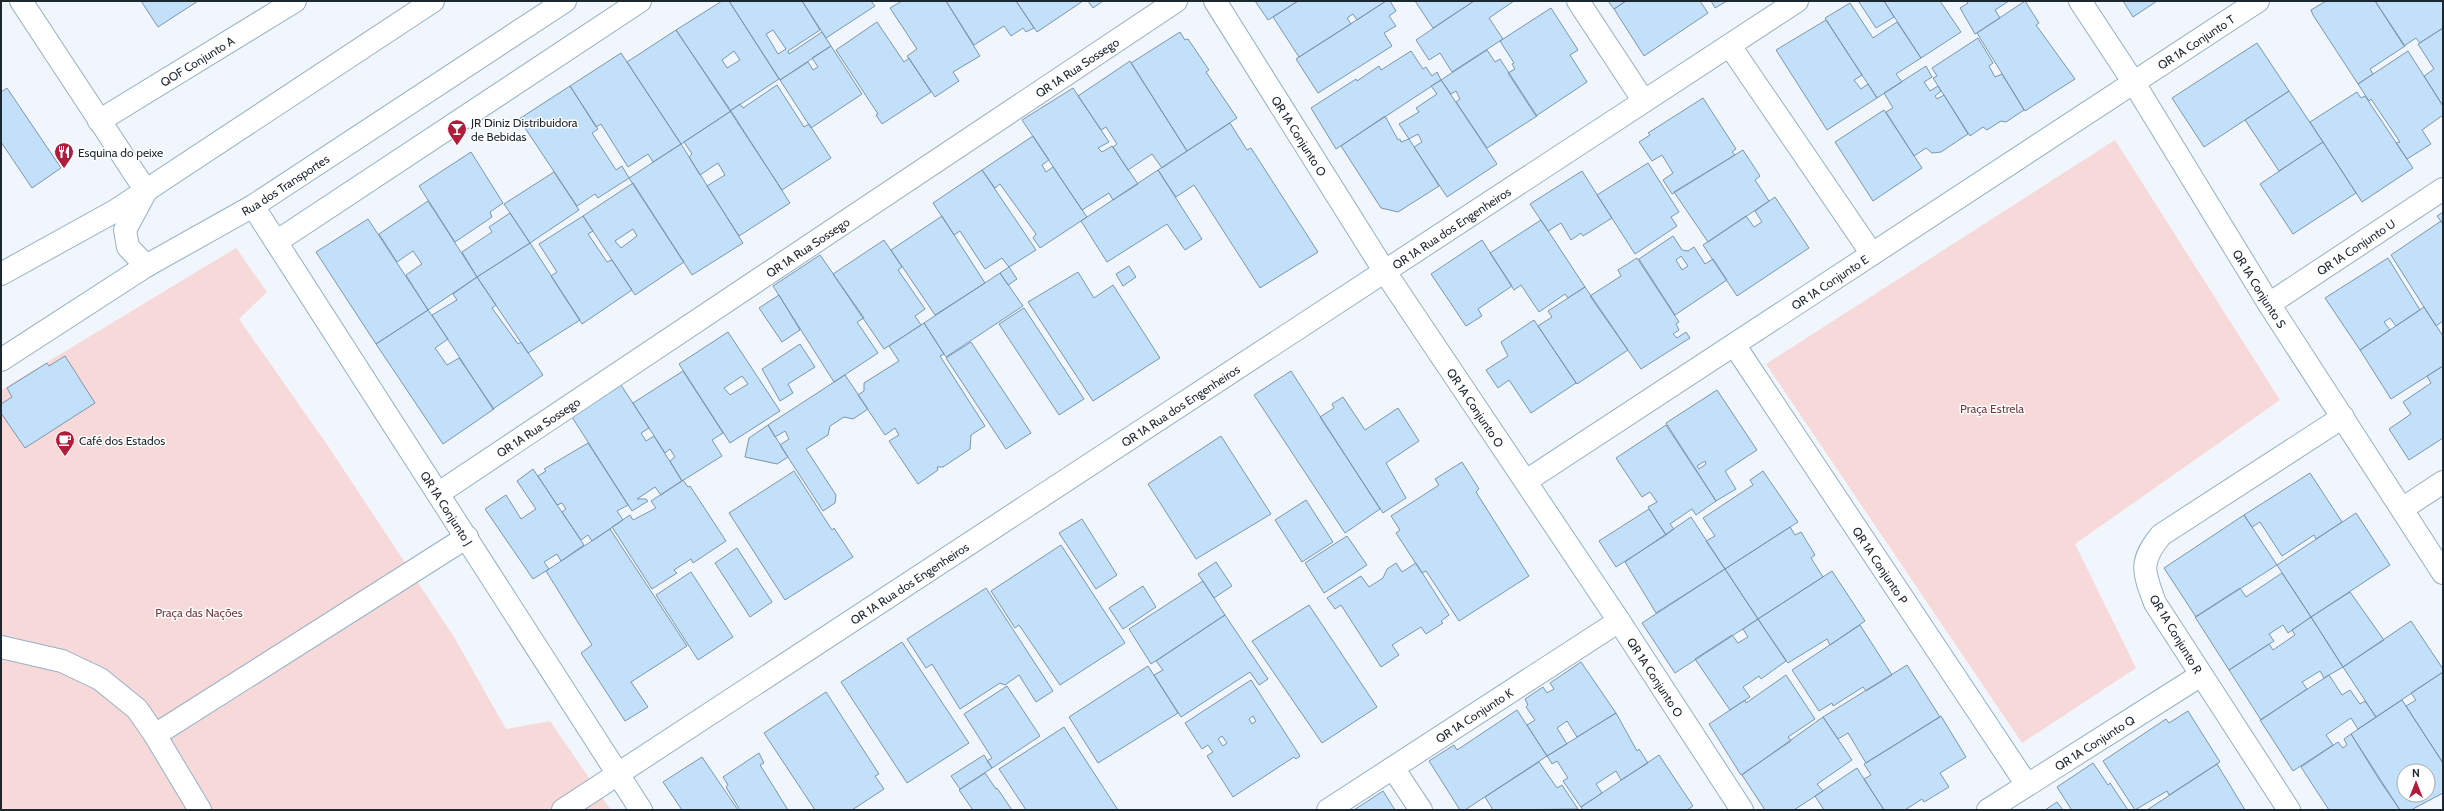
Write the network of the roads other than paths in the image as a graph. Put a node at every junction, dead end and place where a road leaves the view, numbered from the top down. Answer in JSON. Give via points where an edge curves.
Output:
{"nodes":[{"id":1,"x":20,"y":1,"type":"edge"},
{"id":2,"x":295,"y":1,"type":"edge"},
{"id":3,"x":433,"y":1,"type":"edge"},
{"id":4,"x":565,"y":1,"type":"edge"},
{"id":5,"x":640,"y":1,"type":"edge"},
{"id":6,"x":1176,"y":1,"type":"edge"},
{"id":7,"x":1215,"y":1,"type":"edge"},
{"id":8,"x":1578,"y":1,"type":"edge"},
{"id":9,"x":1797,"y":1,"type":"edge"},
{"id":10,"x":2080,"y":1,"type":"edge"},
{"id":11,"x":2258,"y":1,"type":"edge"},
{"id":12,"x":1730,"y":46,"type":"junction"},
{"id":13,"x":2134,"y":83,"type":"junction"},
{"id":14,"x":1643,"y":100,"type":"junction"},
{"id":15,"x":100,"y":121,"type":"junction"},
{"id":16,"x":2443,"y":190,"type":"edge"},
{"id":17,"x":146,"y":191,"type":"junction"},
{"id":18,"x":253,"y":206,"type":"junction"},
{"id":19,"x":276,"y":242,"type":"junction"},
{"id":20,"x":1872,"y":254,"type":"junction"},
{"id":21,"x":146,"y":266,"type":"junction"},
{"id":22,"x":1385,"y":272,"type":"junction"},
{"id":23,"x":1,"y":274,"type":"edge"},
{"id":24,"x":2269,"y":304,"type":"junction"},
{"id":25,"x":1735,"y":346,"type":"junction"},
{"id":26,"x":1,"y":360,"type":"edge"},
{"id":27,"x":2343,"y":417,"type":"junction"},
{"id":28,"x":1526,"y":481,"type":"junction"},
{"id":29,"x":2443,"y":482,"type":"edge"},
{"id":30,"x":439,"y":493,"type":"junction"},
{"id":31,"x":2402,"y":509,"type":"junction"},
{"id":32,"x":467,"y":537,"type":"junction"},
{"id":33,"x":2443,"y":573,"type":"edge"},
{"id":34,"x":1619,"y":621,"type":"junction"},
{"id":35,"x":1,"y":647,"type":"edge"},
{"id":36,"x":2201,"y":675,"type":"junction"},
{"id":37,"x":155,"y":735,"type":"junction"},
{"id":38,"x":1393,"y":768,"type":"junction"},
{"id":39,"x":617,"y":774,"type":"junction"},
{"id":40,"x":2027,"y":785,"type":"junction"},
{"id":41,"x":200,"y":810,"type":"edge"},
{"id":42,"x":563,"y":810,"type":"edge"},
{"id":43,"x":641,"y":810,"type":"edge"},
{"id":44,"x":1328,"y":810,"type":"edge"},
{"id":45,"x":1421,"y":810,"type":"edge"},
{"id":46,"x":1742,"y":810,"type":"edge"},
{"id":47,"x":1988,"y":810,"type":"edge"},
{"id":48,"x":2289,"y":810,"type":"edge"}],
"edges":[{"from":1,"to":15,"type":"street"},
{"from":2,"to":15,"type":"street","name":"QOF Conjunto A"},
{"from":3,"to":17,"type":"street"},
{"from":4,"to":18,"type":"street","name":"Rua dos Transportes"},
{"from":5,"to":19,"type":"street"},
{"from":6,"to":30,"type":"street","name":"QR 1A Rua Sossego"},
{"from":7,"to":22,"type":"street","name":"QR 1A Conjunto O"},
{"from":8,"to":14,"type":"street"},
{"from":9,"to":12,"type":"street","name":"QR 1A Rua dos Engenheiros"},
{"from":10,"to":13,"type":"street","name":"QR 1A Conjunto S"},
{"from":11,"to":13,"type":"street","name":"QR 1A Conjunto T"},
{"from":12,"to":14,"type":"street","name":"QR 1A Rua dos Engenheiros"},
{"from":12,"to":20,"type":"street"},
{"from":13,"to":20,"type":"street","name":"QR 1A Conjunto E"},
{"from":13,"to":24,"type":"street","name":"QR 1A Conjunto S"},
{"from":14,"to":22,"type":"street","name":"QR 1A Rua dos Engenheiros"},
{"from":15,"to":17,"type":"street"},
{"from":16,"to":24,"type":"street","name":"QR 1A Conjunto U"},
{"from":17,"to":21,"type":"street","via":[[125,230],[128,247]]},
{"from":17,"to":23,"type":"street"},
{"from":18,"to":19,"type":"street","name":"QR 1A Conjunto J"},
{"from":18,"to":21,"type":"street","name":"Rua dos Transportes"},
{"from":19,"to":30,"type":"street","name":"QR 1A Conjunto J"},
{"from":20,"to":25,"type":"street","name":"QR 1A Conjunto E"},
{"from":21,"to":26,"type":"street","name":"Rua dos Transportes"},
{"from":22,"to":28,"type":"street","name":"QR 1A Conjunto O"},
{"from":22,"to":39,"type":"street","name":"QR 1A Rua dos Engenheiros"},
{"from":24,"to":27,"type":"street","name":"QR 1A Conjunto S"},
{"from":25,"to":28,"type":"street","name":"QR 1A Conjunto E"},
{"from":25,"to":40,"type":"street","name":"QR 1A Conjunto P"},
{"from":27,"to":31,"type":"street","name":"QR 1A Conjunto S"},
{"from":27,"to":36,"type":"street","name":"QR 1A Conjunto R","via":[[2161,535],[2148,551],[2145,563],[2146,578],[2155,603]]},
{"from":28,"to":34,"type":"street","name":"QR 1A Conjunto O"},
{"from":29,"to":31,"type":"street"},
{"from":30,"to":32,"type":"street","name":"QR 1A Conjunto J"},
{"from":31,"to":33,"type":"street","name":"QR 1A Conjunto S"},
{"from":32,"to":37,"type":"street"},
{"from":32,"to":39,"type":"street","name":"QR 1A Conjunto J"},
{"from":34,"to":38,"type":"street","name":"QR 1A Conjunto K"},
{"from":34,"to":46,"type":"street","name":"QR 1A Conjunto O"},
{"from":35,"to":37,"type":"street","via":[[62,661],[100,679],[137,709]]},
{"from":36,"to":40,"type":"street","name":"QR 1A Conjunto Q"},
{"from":36,"to":48,"type":"street","name":"QR 1A Conjunto R"},
{"from":37,"to":41,"type":"street"},
{"from":38,"to":44,"type":"street","name":"QR 1A Conjunto K"},
{"from":38,"to":45,"type":"street"},
{"from":39,"to":42,"type":"street","name":"QR 1A Rua dos Engenheiros"},
{"from":39,"to":43,"type":"street","name":"QR 1A Conjunto J"},
{"from":40,"to":47,"type":"street","name":"QR 1A Conjunto Q"}]}
